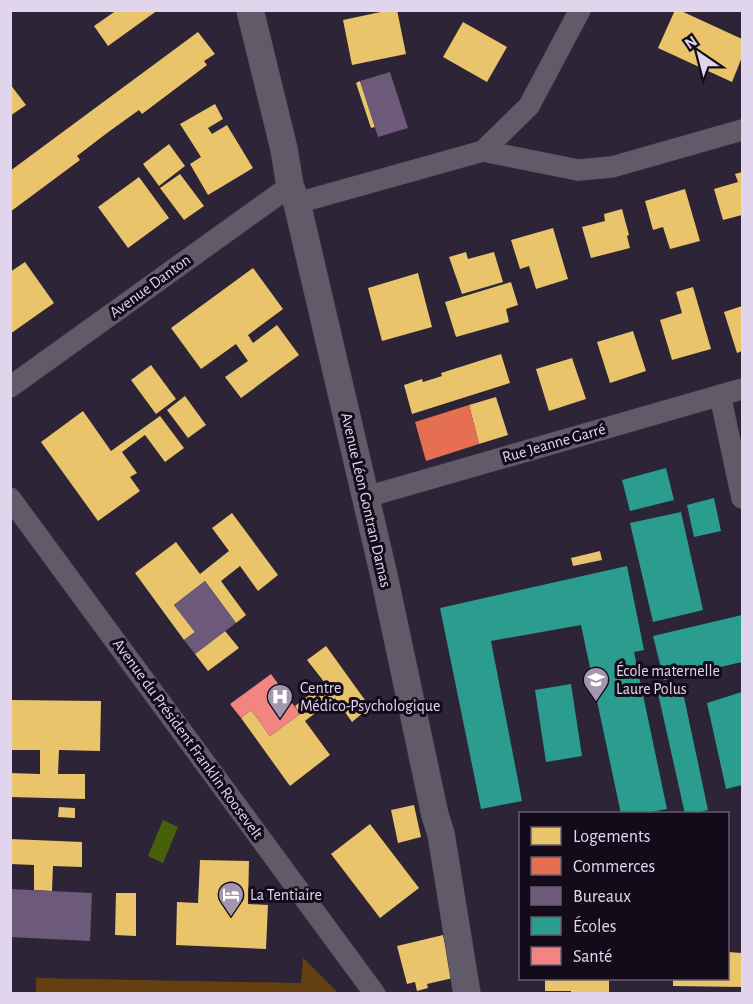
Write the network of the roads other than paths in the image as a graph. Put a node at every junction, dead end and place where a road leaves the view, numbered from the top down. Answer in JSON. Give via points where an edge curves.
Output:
{"nodes":[{"id":1,"x":250,"y":10,"type":"edge"},
{"id":2,"x":580,"y":10,"type":"edge"},
{"id":3,"x":742,"y":130,"type":"edge"},
{"id":4,"x":483,"y":151,"type":"junction"},
{"id":5,"x":293,"y":194,"type":"junction"},
{"id":6,"x":10,"y":387,"type":"edge"},
{"id":7,"x":742,"y":389,"type":"edge"},
{"id":8,"x":720,"y":395,"type":"junction"},
{"id":9,"x":366,"y":497,"type":"junction"},
{"id":10,"x":10,"y":498,"type":"edge"},
{"id":11,"x":742,"y":498,"type":"edge"},
{"id":12,"x":370,"y":989,"type":"edge"},
{"id":13,"x":466,"y":993,"type":"edge"}],
"edges":[{"from":1,"to":5,"type":"street","name":"Avenue Léon Gontran Damas"},
{"from":2,"to":4,"type":"street","via":[[529,106]]},
{"from":3,"to":4,"type":"street","via":[[612,167],[578,170]]},
{"from":4,"to":5,"type":"street"},
{"from":5,"to":6,"type":"street","name":"Avenue Danton"},
{"from":5,"to":9,"type":"street","name":"Avenue Léon Gontran Damas"},
{"from":7,"to":8,"type":"street","name":"Rue Jeanne Garré"},
{"from":8,"to":9,"type":"street","name":"Rue Jeanne Garré"},
{"from":8,"to":11,"type":"street"},
{"from":9,"to":13,"type":"street","name":"Avenue Léon Gontran Damas","via":[[441,834]]},
{"from":10,"to":12,"type":"street","name":"Avenue du Président Franklin Roosevelt"}]}
